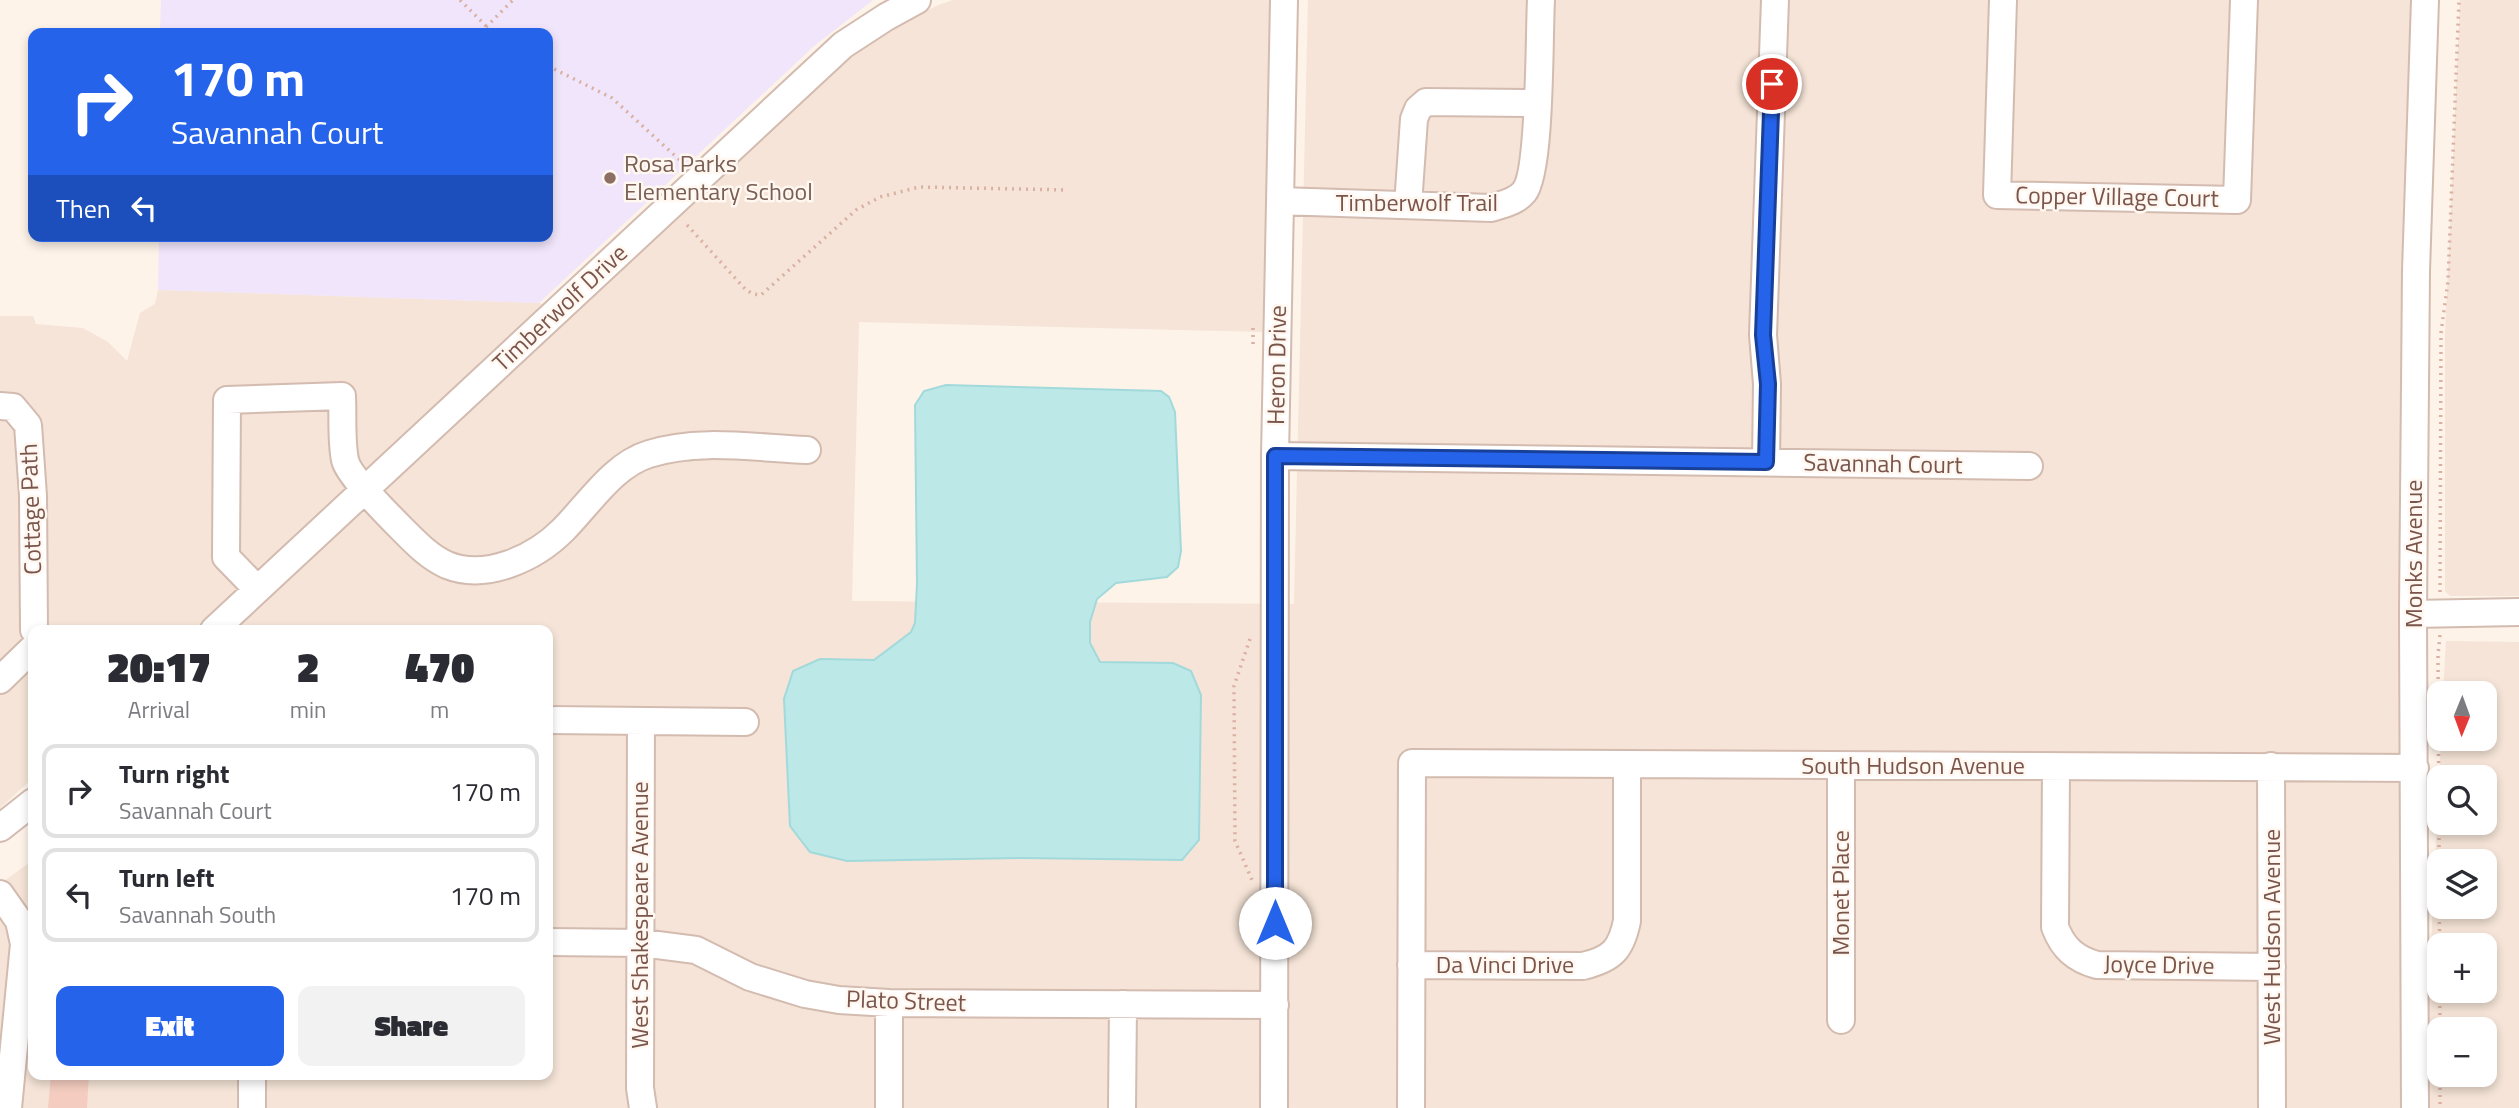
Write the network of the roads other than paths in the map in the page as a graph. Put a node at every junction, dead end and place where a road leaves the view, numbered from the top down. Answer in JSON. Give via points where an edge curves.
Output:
{"nodes":[{"id":1,"x":917,"y":0,"type":"edge"},
{"id":2,"x":1284,"y":0,"type":"edge"},
{"id":3,"x":1541,"y":0,"type":"edge"},
{"id":4,"x":1775,"y":0,"type":"edge"},
{"id":5,"x":2003,"y":0,"type":"edge"},
{"id":6,"x":2244,"y":0,"type":"edge"},
{"id":7,"x":2425,"y":0,"type":"edge"},
{"id":8,"x":1537,"y":103,"type":"junction"},
{"id":9,"x":1280,"y":201,"type":"junction"},
{"id":10,"x":1408,"y":205,"type":"junction"},
{"id":11,"x":0,"y":405,"type":"edge"},
{"id":12,"x":807,"y":450,"type":"dead end"},
{"id":13,"x":1275,"y":456,"type":"junction"},
{"id":14,"x":1766,"y":462,"type":"junction"},
{"id":15,"x":2029,"y":466,"type":"dead end"},
{"id":16,"x":365,"y":489,"type":"junction"},
{"id":17,"x":257,"y":589,"type":"junction"},
{"id":18,"x":2519,"y":612,"type":"edge"},
{"id":19,"x":2413,"y":614,"type":"junction"},
{"id":20,"x":34,"y":625,"type":"edge"},
{"id":21,"x":219,"y":625,"type":"edge"},
{"id":22,"x":28,"y":653,"type":"edge"},
{"id":23,"x":0,"y":680,"type":"edge"},
{"id":24,"x":553,"y":720,"type":"edge"},
{"id":25,"x":640,"y":721,"type":"junction"},
{"id":26,"x":746,"y":722,"type":"dead end"},
{"id":27,"x":1627,"y":764,"type":"junction"},
{"id":28,"x":1841,"y":766,"type":"junction"},
{"id":29,"x":2272,"y":766,"type":"junction"},
{"id":30,"x":2056,"y":767,"type":"junction"},
{"id":31,"x":2415,"y":768,"type":"junction"},
{"id":32,"x":28,"y":806,"type":"edge"},
{"id":33,"x":0,"y":828,"type":"edge"},
{"id":34,"x":0,"y":894,"type":"edge"},
{"id":35,"x":553,"y":942,"type":"edge"},
{"id":36,"x":642,"y":943,"type":"junction"},
{"id":37,"x":1411,"y":965,"type":"junction"},
{"id":38,"x":2272,"y":967,"type":"junction"},
{"id":39,"x":890,"y":1003,"type":"junction"},
{"id":40,"x":1122,"y":1004,"type":"junction"},
{"id":41,"x":1275,"y":1005,"type":"junction"},
{"id":42,"x":1840,"y":1020,"type":"dead end"},
{"id":43,"x":252,"y":1080,"type":"edge"},
{"id":44,"x":8,"y":1108,"type":"edge"},
{"id":45,"x":252,"y":1108,"type":"edge"},
{"id":46,"x":643,"y":1108,"type":"edge"},
{"id":47,"x":889,"y":1108,"type":"edge"},
{"id":48,"x":1122,"y":1108,"type":"edge"},
{"id":49,"x":1274,"y":1108,"type":"edge"},
{"id":50,"x":1411,"y":1108,"type":"edge"},
{"id":51,"x":2272,"y":1108,"type":"edge"},
{"id":52,"x":2415,"y":1108,"type":"edge"}],
"edges":[{"from":1,"to":16,"type":"street","name":"Timberwolf Drive","via":[[844,45]]},
{"from":2,"to":9,"type":"street","name":"Heron Drive"},
{"from":3,"to":8,"type":"street","name":"Timberwolf Trail"},
{"from":4,"to":14,"type":"street","via":[[1763,335],[1768,384]]},
{"from":5,"to":6,"type":"street","name":"Copper Village Court","via":[[1997,195],[2237,200]]},
{"from":7,"to":19,"type":"street","name":"Monks Avenue","via":[[2416,271]]},
{"from":8,"to":10,"type":"street","name":"Timberwolf Trail","via":[[1534,164],[1525,192],[1491,208]]},
{"from":8,"to":10,"type":"street","via":[[1426,102],[1414,120]]},
{"from":9,"to":10,"type":"street","name":"Timberwolf Trail"},
{"from":9,"to":13,"type":"street","name":"Heron Drive"},
{"from":11,"to":20,"type":"street","name":"Cottage Path","via":[[13,407],[28,425]]},
{"from":12,"to":16,"type":"street","via":[[686,445],[648,454],[625,464],[560,533],[529,555],[492,569],[449,565],[424,552]]},
{"from":13,"to":14,"type":"street","name":"Savannah Court"},
{"from":13,"to":41,"type":"street","name":"Heron Drive"},
{"from":14,"to":15,"type":"street","name":"Savannah Court"},
{"from":16,"to":17,"type":"street","name":"Timberwolf Drive"},
{"from":16,"to":17,"type":"street","via":[[345,463],[342,396],[227,400],[226,556]]},
{"from":17,"to":21,"type":"street","name":"Timberwolf Drive"},
{"from":18,"to":19,"type":"street"},
{"from":19,"to":31,"type":"street","name":"Monks Avenue"},
{"from":22,"to":23,"type":"street"},
{"from":24,"to":25,"type":"street"},
{"from":25,"to":26,"type":"street"},
{"from":25,"to":36,"type":"street","name":"West Shakespeare Avenue"},
{"from":27,"to":28,"type":"street","name":"South Hudson Avenue"},
{"from":27,"to":37,"type":"street","name":"Da Vinci Drive","via":[[1627,921],[1614,953],[1583,966]]},
{"from":27,"to":37,"type":"street","name":"South Hudson Avenue","via":[[1412,763]]},
{"from":28,"to":30,"type":"street","name":"South Hudson Avenue"},
{"from":28,"to":42,"type":"street","name":"Monet Place"},
{"from":29,"to":30,"type":"street","name":"South Hudson Avenue"},
{"from":29,"to":31,"type":"street","name":"South Hudson Avenue"},
{"from":29,"to":38,"type":"street","name":"West Hudson Avenue"},
{"from":30,"to":38,"type":"street","name":"Joyce Drive","via":[[2055,927],[2070,952],[2097,965]]},
{"from":31,"to":52,"type":"street","name":"Monks Avenue"},
{"from":32,"to":33,"type":"street"},
{"from":34,"to":44,"type":"street","via":[[23,935]]},
{"from":35,"to":36,"type":"street","name":"Plato Street"},
{"from":36,"to":39,"type":"street","name":"Plato Street","via":[[696,950],[750,977],[805,994]]},
{"from":36,"to":46,"type":"street","name":"West Shakespeare Avenue","via":[[639,1088]]},
{"from":37,"to":50,"type":"street"},
{"from":38,"to":51,"type":"street","name":"West Hudson Avenue"},
{"from":39,"to":40,"type":"street","name":"Plato Street"},
{"from":39,"to":47,"type":"street"},
{"from":40,"to":41,"type":"street","name":"Plato Street"},
{"from":40,"to":48,"type":"street"},
{"from":41,"to":49,"type":"street","name":"Heron Drive"},
{"from":43,"to":45,"type":"street"}]}
